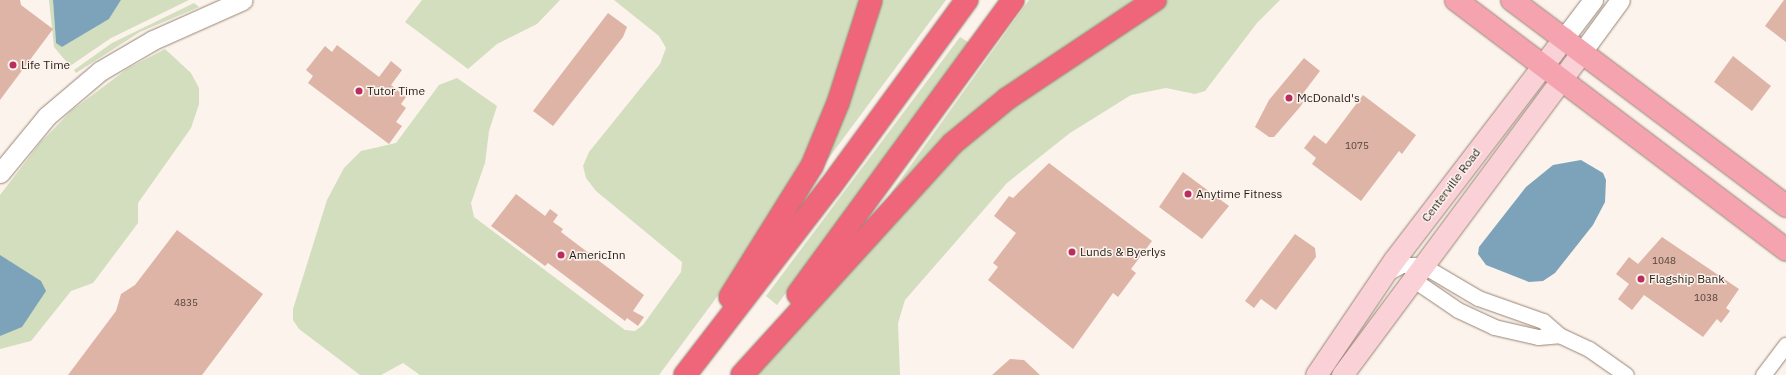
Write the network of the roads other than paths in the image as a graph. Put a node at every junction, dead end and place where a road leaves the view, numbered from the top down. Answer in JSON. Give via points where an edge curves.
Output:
{"nodes":[{"id":1,"x":243,"y":0,"type":"edge"},
{"id":2,"x":871,"y":0,"type":"edge"},
{"id":3,"x":968,"y":0,"type":"edge"},
{"id":4,"x":1013,"y":0,"type":"edge"},
{"id":5,"x":1155,"y":0,"type":"edge"},
{"id":6,"x":1456,"y":0,"type":"edge"},
{"id":7,"x":1512,"y":0,"type":"edge"},
{"id":8,"x":1593,"y":0,"type":"edge"},
{"id":9,"x":1620,"y":0,"type":"edge"},
{"id":10,"x":1564,"y":38,"type":"junction"},
{"id":11,"x":1582,"y":52,"type":"junction"},
{"id":12,"x":1542,"y":65,"type":"junction"},
{"id":13,"x":1562,"y":80,"type":"junction"},
{"id":14,"x":0,"y":172,"type":"edge"},
{"id":15,"x":1786,"y":206,"type":"edge"},
{"id":16,"x":1786,"y":250,"type":"edge"},
{"id":17,"x":1420,"y":273,"type":"junction"},
{"id":18,"x":1381,"y":278,"type":"junction"},
{"id":19,"x":1559,"y":335,"type":"junction"},
{"id":20,"x":1786,"y":345,"type":"edge"},
{"id":21,"x":679,"y":375,"type":"edge"},
{"id":22,"x":685,"y":375,"type":"edge"},
{"id":23,"x":734,"y":375,"type":"edge"},
{"id":24,"x":742,"y":375,"type":"edge"},
{"id":25,"x":1316,"y":375,"type":"edge"},
{"id":26,"x":1342,"y":375,"type":"edge"},
{"id":27,"x":1626,"y":375,"type":"edge"},
{"id":28,"x":1763,"y":375,"type":"edge"}],
"edges":[{"from":1,"to":14,"type":"street","via":[[153,40],[100,71],[47,116]]},
{"from":2,"to":21,"type":"highway","via":[[838,103],[806,176]]},
{"from":3,"to":22,"type":"highway"},
{"from":4,"to":23,"type":"highway","via":[[862,210]]},
{"from":5,"to":24,"type":"highway","via":[[1008,98],[961,136],[915,181]]},
{"from":6,"to":12,"type":"main road"},
{"from":7,"to":10,"type":"main road"},
{"from":8,"to":10,"type":"street","name":"Centerville Road"},
{"from":9,"to":11,"type":"street"},
{"from":10,"to":11,"type":"main road"},
{"from":10,"to":12,"type":"main road","name":"Centerville Road"},
{"from":11,"to":13,"type":"main road"},
{"from":11,"to":15,"type":"main road"},
{"from":12,"to":13,"type":"main road"},
{"from":12,"to":18,"type":"main road","name":"Centerville Road"},
{"from":13,"to":16,"type":"main road"},
{"from":13,"to":17,"type":"main road"},
{"from":17,"to":18,"type":"street","via":[[1402,265]]},
{"from":17,"to":19,"type":"street","via":[[1478,298],[1543,321]]},
{"from":17,"to":19,"type":"street","via":[[1458,310],[1494,327],[1538,337]]},
{"from":17,"to":26,"type":"main road"},
{"from":18,"to":25,"type":"main road","name":"Centerville Road"},
{"from":19,"to":27,"type":"street","via":[[1589,349]]},
{"from":20,"to":28,"type":"street"}]}
